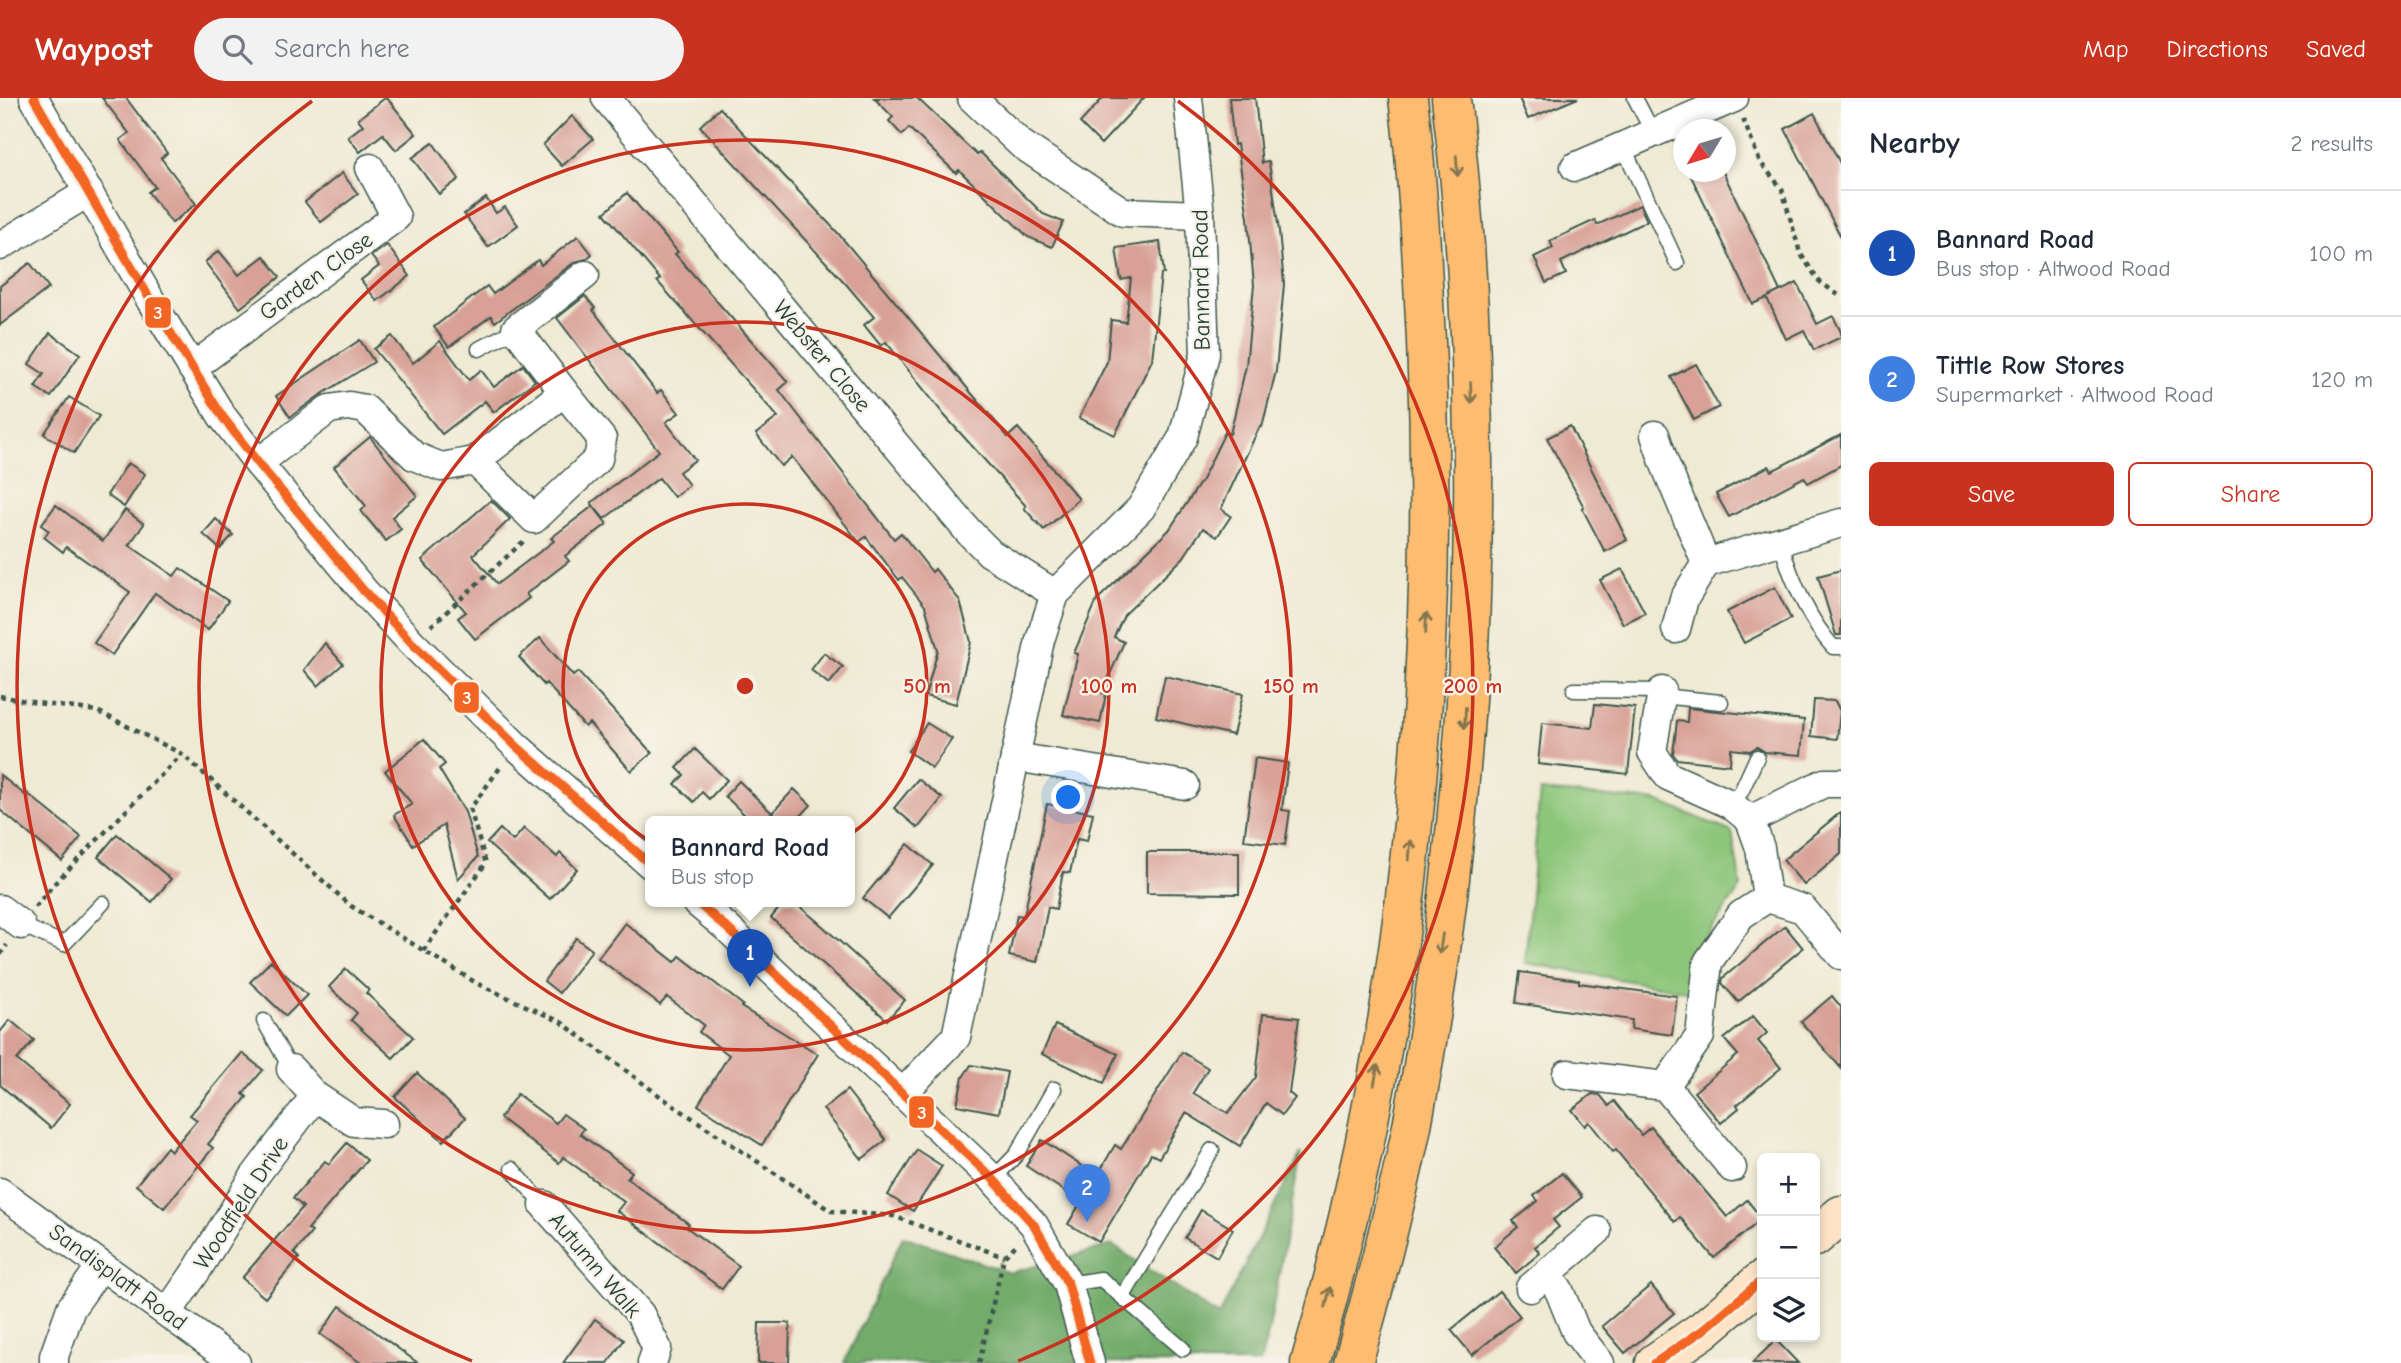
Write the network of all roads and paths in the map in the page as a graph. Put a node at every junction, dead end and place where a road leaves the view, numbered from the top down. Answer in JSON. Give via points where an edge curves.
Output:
{"nodes":[{"id":1,"x":34,"y":98,"type":"edge"},
{"id":2,"x":606,"y":98,"type":"edge"},
{"id":3,"x":972,"y":98,"type":"edge"},
{"id":4,"x":1188,"y":98,"type":"edge"},
{"id":5,"x":1408,"y":98,"type":"edge"},
{"id":6,"x":1451,"y":98,"type":"edge"},
{"id":7,"x":1635,"y":98,"type":"edge"},
{"id":8,"x":1737,"y":103,"type":"edge"},
{"id":9,"x":1653,"y":133,"type":"junction"},
{"id":10,"x":1623,"y":146,"type":"junction"},
{"id":11,"x":1575,"y":167,"type":"dead end"},
{"id":12,"x":370,"y":168,"type":"dead end"},
{"id":13,"x":89,"y":192,"type":"junction"},
{"id":14,"x":1200,"y":215,"type":"junction"},
{"id":15,"x":0,"y":246,"type":"edge"},
{"id":16,"x":1677,"y":263,"type":"dead end"},
{"id":17,"x":585,"y":275,"type":"dead end"},
{"id":18,"x":1841,"y":297,"type":"edge"},
{"id":19,"x":516,"y":329,"type":"junction"},
{"id":20,"x":479,"y":349,"type":"dead end"},
{"id":21,"x":192,"y":368,"type":"junction"},
{"id":22,"x":564,"y":392,"type":"junction"},
{"id":23,"x":1655,"y":435,"type":"dead end"},
{"id":24,"x":475,"y":461,"type":"junction"},
{"id":25,"x":258,"y":463,"type":"junction"},
{"id":26,"x":534,"y":519,"type":"junction"},
{"id":27,"x":1841,"y":523,"type":"edge"},
{"id":28,"x":1780,"y":541,"type":"junction"},
{"id":29,"x":1706,"y":563,"type":"junction"},
{"id":30,"x":1055,"y":594,"type":"junction"},
{"id":31,"x":1676,"y":629,"type":"dead end"},
{"id":32,"x":412,"y":643,"type":"junction"},
{"id":33,"x":1841,"y":647,"type":"edge"},
{"id":34,"x":1574,"y":690,"type":"dead end"},
{"id":35,"x":1662,"y":694,"type":"junction"},
{"id":36,"x":0,"y":696,"type":"edge"},
{"id":37,"x":1721,"y":702,"type":"dead end"},
{"id":38,"x":516,"y":746,"type":"junction"},
{"id":39,"x":182,"y":754,"type":"junction"},
{"id":40,"x":1015,"y":757,"type":"junction"},
{"id":41,"x":1756,"y":757,"type":"dead end"},
{"id":42,"x":1841,"y":783,"type":"edge"},
{"id":43,"x":1185,"y":785,"type":"dead end"},
{"id":44,"x":1740,"y":812,"type":"junction"},
{"id":45,"x":645,"y":860,"type":"edge"},
{"id":46,"x":1767,"y":898,"type":"junction"},
{"id":47,"x":103,"y":903,"type":"dead end"},
{"id":48,"x":702,"y":907,"type":"edge"},
{"id":49,"x":10,"y":917,"type":"edge"},
{"id":50,"x":424,"y":951,"type":"junction"},
{"id":51,"x":0,"y":955,"type":"edge"},
{"id":52,"x":1841,"y":955,"type":"edge"},
{"id":53,"x":264,"y":1021,"type":"dead end"},
{"id":54,"x":291,"y":1069,"type":"joint"},
{"id":55,"x":1567,"y":1074,"type":"dead end"},
{"id":56,"x":1665,"y":1086,"type":"junction"},
{"id":57,"x":1054,"y":1089,"type":"dead end"},
{"id":58,"x":902,"y":1094,"type":"junction"},
{"id":59,"x":315,"y":1096,"type":"junction"},
{"id":60,"x":384,"y":1124,"type":"dead end"},
{"id":61,"x":1212,"y":1150,"type":"dead end"},
{"id":62,"x":1732,"y":1168,"type":"dead end"},
{"id":63,"x":512,"y":1169,"type":"dead end"},
{"id":64,"x":993,"y":1179,"type":"junction"},
{"id":65,"x":0,"y":1192,"type":"edge"},
{"id":66,"x":544,"y":1205,"type":"joint"},
{"id":67,"x":1841,"y":1215,"type":"edge"},
{"id":68,"x":1597,"y":1231,"type":"dead end"},
{"id":69,"x":1820,"y":1233,"type":"edge"},
{"id":70,"x":101,"y":1266,"type":"junction"},
{"id":71,"x":1068,"y":1284,"type":"junction"},
{"id":72,"x":1757,"y":1284,"type":"edge"},
{"id":73,"x":1123,"y":1296,"type":"junction"},
{"id":74,"x":168,"y":1312,"type":"junction"},
{"id":75,"x":1182,"y":1349,"type":"dead end"},
{"id":76,"x":54,"y":1363,"type":"edge"},
{"id":77,"x":236,"y":1363,"type":"edge"},
{"id":78,"x":652,"y":1363,"type":"edge"},
{"id":79,"x":979,"y":1363,"type":"edge"},
{"id":80,"x":1090,"y":1363,"type":"edge"},
{"id":81,"x":1310,"y":1363,"type":"edge"},
{"id":82,"x":1353,"y":1363,"type":"edge"},
{"id":83,"x":1600,"y":1363,"type":"edge"},
{"id":84,"x":1656,"y":1363,"type":"edge"}],
"edges":[{"from":1,"to":13,"type":"street"},
{"from":2,"to":30,"type":"street","name":"Webster Close","via":[[968,531],[990,553]]},
{"from":3,"to":14,"type":"street","via":[[1021,144],[1123,212]]},
{"from":4,"to":14,"type":"street","name":"Bannard Road"},
{"from":81,"to":5,"type":"highway","one_way":true,"via":[[1350,1206],[1387,1018],[1419,751],[1429,532],[1429,411]]},
{"from":6,"to":82,"type":"highway","one_way":true,"via":[[1472,422],[1464,733],[1440,949],[1412,1126]]},
{"from":7,"to":9,"type":"lane"},
{"from":8,"to":9,"type":"street"},
{"from":8,"to":18,"type":"path","via":[[1760,162],[1782,189],[1800,253],[1819,281]]},
{"from":9,"to":10,"type":"street"},
{"from":10,"to":11,"type":"street"},
{"from":10,"to":16,"type":"lane"},
{"from":12,"to":21,"type":"street","name":"Garden Close","via":[[405,211]]},
{"from":13,"to":15,"type":"street"},
{"from":13,"to":21,"type":"street"},
{"from":14,"to":30,"type":"street","name":"Bannard Road","via":[[1205,354],[1183,438],[1141,508]]},
{"from":17,"to":19,"type":"street"},
{"from":19,"to":20,"type":"lane"},
{"from":19,"to":22,"type":"street"},
{"from":21,"to":25,"type":"street"},
{"from":22,"to":24,"type":"street"},
{"from":22,"to":26,"type":"street","via":[[602,439],[598,459]]},
{"from":23,"to":29,"type":"street"},
{"from":24,"to":25,"type":"street","via":[[441,467],[414,456],[365,409],[348,406],[329,409]]},
{"from":24,"to":26,"type":"street"},
{"from":25,"to":32,"type":"street"},
{"from":26,"to":32,"type":"path","via":[[525,540]]},
{"from":27,"to":28,"type":"street"},
{"from":28,"to":29,"type":"street"},
{"from":28,"to":33,"type":"lane","via":[[1818,631],[1833,647]]},
{"from":29,"to":31,"type":"street","via":[[1684,600]]},
{"from":30,"to":40,"type":"street","name":"Bannard Road","via":[[1040,640]]},
{"from":32,"to":38,"type":"street"},
{"from":34,"to":35,"type":"lane"},
{"from":35,"to":37,"type":"lane"},
{"from":35,"to":44,"type":"street","via":[[1651,752],[1668,776]]},
{"from":36,"to":39,"type":"path","via":[[97,710]]},
{"from":38,"to":45,"type":"street"},
{"from":38,"to":50,"type":"path","via":[[470,809],[486,863]]},
{"from":39,"to":49,"type":"path","via":[[53,885]]},
{"from":39,"to":50,"type":"path","via":[[352,906]]},
{"from":40,"to":43,"type":"street"},
{"from":40,"to":58,"type":"street","name":"Bannard Road","via":[[956,1037]]},
{"from":41,"to":44,"type":"lane","via":[[1741,792]]},
{"from":42,"to":44,"type":"street","via":[[1824,783]]},
{"from":44,"to":46,"type":"street","via":[[1760,848]]},
{"from":46,"to":52,"type":"street","via":[[1803,909]]},
{"from":46,"to":56,"type":"street","via":[[1741,915],[1708,962],[1700,1036]]},
{"from":47,"to":49,"type":"lane","via":[[64,944]]},
{"from":48,"to":58,"type":"street"},
{"from":49,"to":51,"type":"path"},
{"from":50,"to":79,"type":"path","via":[[478,984],[561,1021],[664,1099],[831,1211],[894,1216],[1004,1257]]},
{"from":53,"to":54,"type":"lane"},
{"from":54,"to":59,"type":"street"},
{"from":55,"to":56,"type":"street"},
{"from":56,"to":62,"type":"street"},
{"from":57,"to":64,"type":"lane","via":[[1017,1154]]},
{"from":58,"to":64,"type":"street"},
{"from":59,"to":60,"type":"street","via":[[354,1122]]},
{"from":59,"to":74,"type":"street","name":"Woodfield Drive","via":[[254,1177]]},
{"from":61,"to":73,"type":"lane"},
{"from":63,"to":66,"type":"lane"},
{"from":64,"to":71,"type":"street","via":[[1034,1225]]},
{"from":65,"to":70,"type":"street","name":"Sandisplatt Road"},
{"from":66,"to":78,"type":"street","name":"Autumn Walk","via":[[640,1314],[657,1348]]},
{"from":67,"to":69,"type":"street"},
{"from":68,"to":83,"type":"street","via":[[1538,1281],[1559,1290],[1576,1332]]},
{"from":70,"to":74,"type":"street","name":"Sandisplatt Road"},
{"from":70,"to":76,"type":"street","via":[[71,1308]]},
{"from":71,"to":73,"type":"lane","via":[[1101,1279]]},
{"from":71,"to":80,"type":"street"},
{"from":72,"to":84,"type":"street"},
{"from":73,"to":75,"type":"lane"},
{"from":74,"to":77,"type":"street","name":"Sandisplatt Road"}]}
